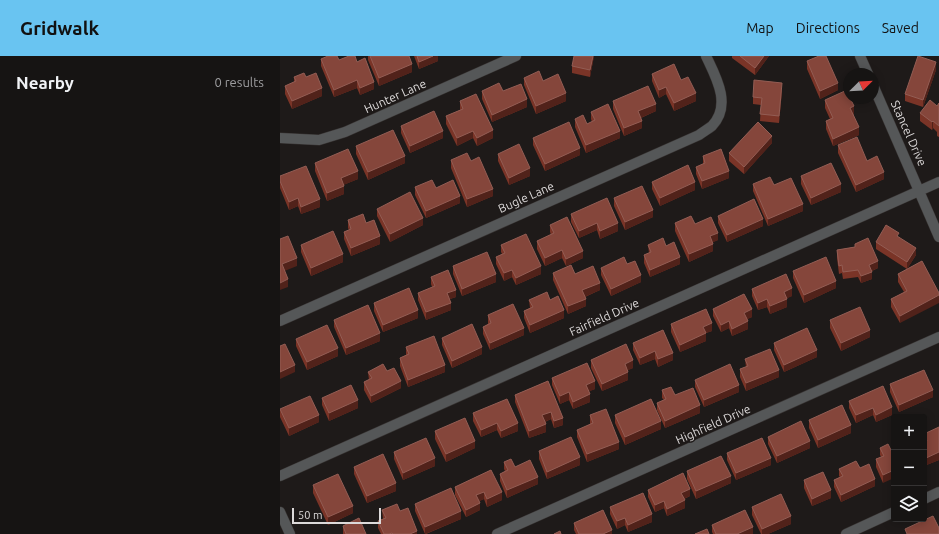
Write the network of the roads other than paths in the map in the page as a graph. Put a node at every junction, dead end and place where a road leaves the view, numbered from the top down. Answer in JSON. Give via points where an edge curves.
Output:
{"nodes":[{"id":1,"x":516,"y":56,"type":"edge"},
{"id":2,"x":706,"y":56,"type":"edge"},
{"id":3,"x":865,"y":57,"type":"edge"},
{"id":4,"x":867,"y":68,"type":"edge"},
{"id":5,"x":879,"y":99,"type":"edge"},
{"id":6,"x":280,"y":138,"type":"edge"},
{"id":7,"x":939,"y":182,"type":"edge"},
{"id":8,"x":919,"y":191,"type":"junction"},
{"id":9,"x":939,"y":237,"type":"edge"},
{"id":10,"x":280,"y":321,"type":"edge"},
{"id":11,"x":939,"y":338,"type":"edge"},
{"id":12,"x":280,"y":476,"type":"edge"},
{"id":13,"x":939,"y":492,"type":"edge"},
{"id":14,"x":927,"y":498,"type":"edge"},
{"id":15,"x":280,"y":512,"type":"edge"},
{"id":16,"x":891,"y":513,"type":"edge"},
{"id":17,"x":290,"y":534,"type":"edge"},
{"id":18,"x":497,"y":534,"type":"edge"},
{"id":19,"x":846,"y":534,"type":"edge"}],
"edges":[{"from":1,"to":6,"type":"street","name":"Hunter Lane","via":[[345,132],[319,140]]},
{"from":2,"to":10,"type":"street","name":"Bugle Lane","via":[[719,84],[722,100],[719,115],[712,126],[699,135]]},
{"from":3,"to":4,"type":"street"},
{"from":5,"to":8,"type":"street","name":"Stancel Drive"},
{"from":7,"to":8,"type":"street","name":"Fairfield Drive"},
{"from":8,"to":9,"type":"street","name":"Stancel Drive"},
{"from":8,"to":12,"type":"street","name":"Fairfield Drive"},
{"from":11,"to":18,"type":"street","name":"Highfield Drive"},
{"from":13,"to":14,"type":"street"},
{"from":15,"to":17,"type":"street"},
{"from":16,"to":19,"type":"street"}]}
